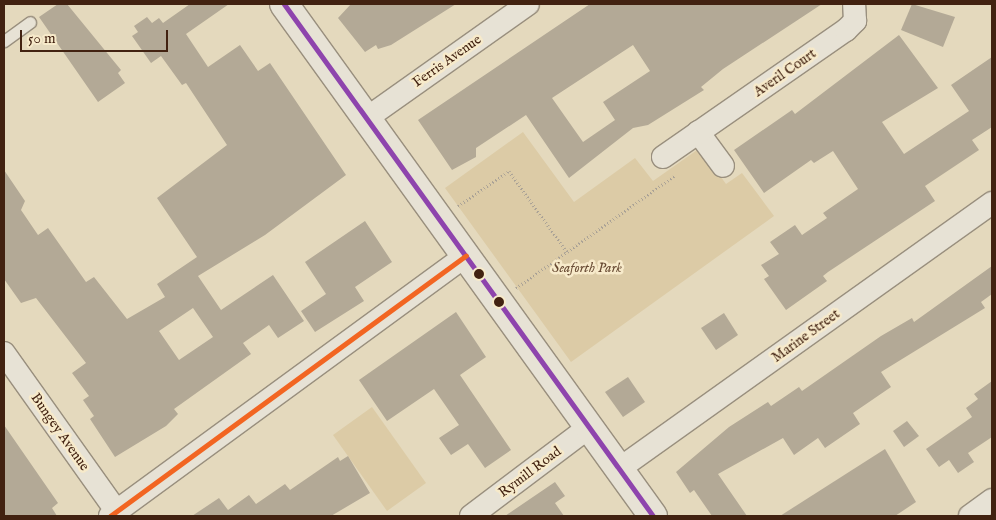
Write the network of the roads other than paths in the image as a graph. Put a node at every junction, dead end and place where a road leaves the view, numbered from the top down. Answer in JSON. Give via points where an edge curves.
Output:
{"nodes":[{"id":1,"x":284,"y":4,"type":"edge"},
{"id":2,"x":528,"y":4,"type":"edge"},
{"id":3,"x":854,"y":4,"type":"edge"},
{"id":4,"x":30,"y":22,"type":"dead end"},
{"id":5,"x":4,"y":41,"type":"edge"},
{"id":6,"x":367,"y":118,"type":"junction"},
{"id":7,"x":698,"y":132,"type":"junction"},
{"id":8,"x":663,"y":157,"type":"dead end"},
{"id":9,"x":723,"y":166,"type":"dead end"},
{"id":10,"x":992,"y":203,"type":"edge"},
{"id":11,"x":466,"y":255,"type":"junction"},
{"id":12,"x":4,"y":353,"type":"edge"},
{"id":13,"x":589,"y":427,"type":"junction"},
{"id":14,"x":619,"y":469,"type":"junction"},
{"id":15,"x":992,"y":500,"type":"edge"},
{"id":16,"x":114,"y":514,"type":"edge"},
{"id":17,"x":471,"y":516,"type":"edge"},
{"id":18,"x":653,"y":516,"type":"edge"},
{"id":19,"x":970,"y":516,"type":"edge"}],
"edges":[{"from":1,"to":6,"type":"street"},
{"from":2,"to":6,"type":"street","name":"Ferris Avenue"},
{"from":3,"to":7,"type":"street","name":"Averil Court","via":[[855,21],[846,30]]},
{"from":4,"to":5,"type":"lane"},
{"from":6,"to":11,"type":"street"},
{"from":7,"to":8,"type":"street","name":"Averil Court"},
{"from":7,"to":9,"type":"street"},
{"from":10,"to":14,"type":"street","name":"Marine Street"},
{"from":11,"to":13,"type":"street"},
{"from":11,"to":16,"type":"street"},
{"from":12,"to":16,"type":"street","name":"Bungey Avenue"},
{"from":13,"to":14,"type":"street"},
{"from":13,"to":17,"type":"street","name":"Rymill Road"},
{"from":14,"to":18,"type":"street"},
{"from":15,"to":19,"type":"street"}]}
